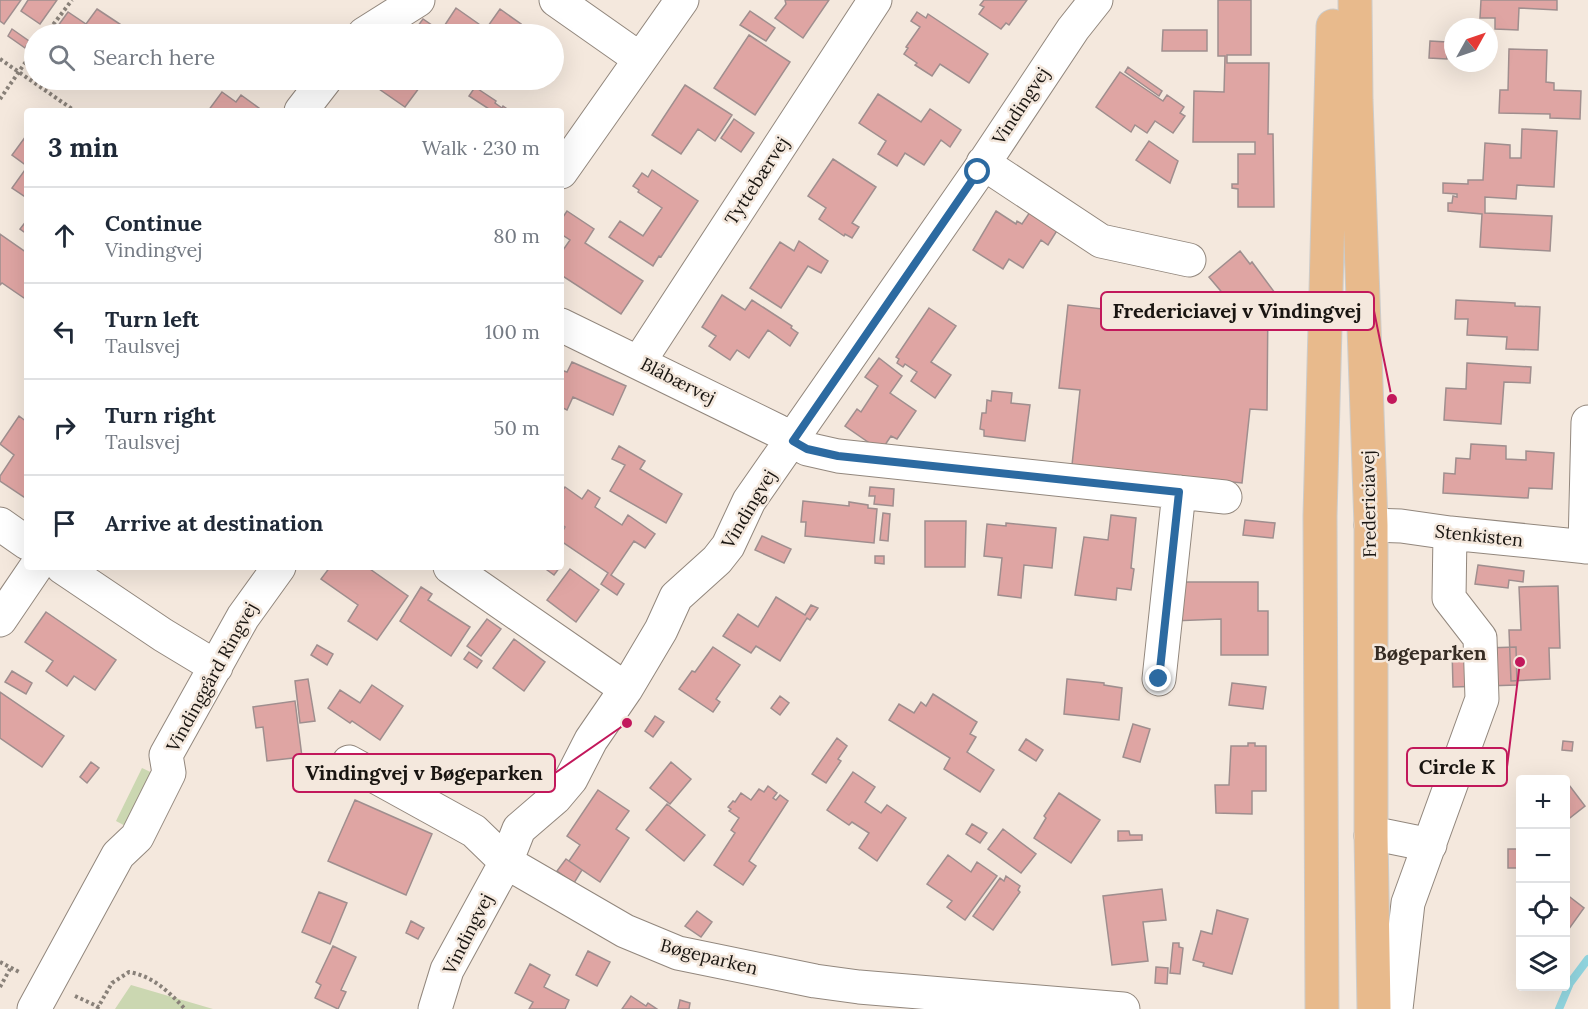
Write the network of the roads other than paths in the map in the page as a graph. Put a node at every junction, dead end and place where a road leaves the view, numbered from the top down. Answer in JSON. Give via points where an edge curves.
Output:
{"nodes":[{"id":1,"x":418,"y":0,"type":"edge"},
{"id":2,"x":556,"y":0,"type":"edge"},
{"id":3,"x":682,"y":0,"type":"edge"},
{"id":4,"x":875,"y":0,"type":"edge"},
{"id":5,"x":1096,"y":0,"type":"edge"},
{"id":6,"x":1334,"y":0,"type":"edge"},
{"id":7,"x":1355,"y":0,"type":"edge"},
{"id":8,"x":380,"y":24,"type":"edge"},
{"id":9,"x":640,"y":59,"type":"junction"},
{"id":10,"x":317,"y":90,"type":"edge"},
{"id":11,"x":303,"y":108,"type":"edge"},
{"id":12,"x":983,"y":163,"type":"junction"},
{"id":13,"x":564,"y":168,"type":"edge"},
{"id":14,"x":1189,"y":260,"type":"dead end"},
{"id":15,"x":564,"y":326,"type":"edge"},
{"id":16,"x":639,"y":362,"type":"junction"},
{"id":17,"x":1588,"y":423,"type":"edge"},
{"id":18,"x":793,"y":441,"type":"junction"},
{"id":19,"x":1179,"y":492,"type":"junction"},
{"id":20,"x":1225,"y":497,"type":"dead end"},
{"id":21,"x":0,"y":524,"type":"edge"},
{"id":22,"x":1371,"y":525,"type":"junction"},
{"id":23,"x":1450,"y":533,"type":"junction"},
{"id":24,"x":24,"y":541,"type":"edge"},
{"id":25,"x":1587,"y":547,"type":"edge"},
{"id":26,"x":34,"y":570,"type":"edge"},
{"id":27,"x":66,"y":570,"type":"edge"},
{"id":28,"x":277,"y":570,"type":"edge"},
{"id":29,"x":454,"y":570,"type":"edge"},
{"id":30,"x":0,"y":620,"type":"edge"},
{"id":31,"x":216,"y":667,"type":"junction"},
{"id":32,"x":1159,"y":679,"type":"dead end"},
{"id":33,"x":626,"y":689,"type":"junction"},
{"id":34,"x":349,"y":762,"type":"dead end"},
{"id":35,"x":1371,"y":836,"type":"junction"},
{"id":36,"x":1430,"y":845,"type":"junction"},
{"id":37,"x":506,"y":862,"type":"junction"},
{"id":38,"x":858,"y":998,"type":"edge"},
{"id":39,"x":34,"y":1009,"type":"edge"},
{"id":40,"x":435,"y":1009,"type":"edge"},
{"id":41,"x":1123,"y":1009,"type":"edge"},
{"id":42,"x":1322,"y":1009,"type":"edge"},
{"id":43,"x":1374,"y":1009,"type":"edge"},
{"id":44,"x":1396,"y":1009,"type":"edge"}],
"edges":[{"from":1,"to":8,"type":"street"},
{"from":2,"to":9,"type":"street"},
{"from":3,"to":9,"type":"street"},
{"from":4,"to":16,"type":"street","name":"Tyttebærvej"},
{"from":5,"to":12,"type":"street","name":"Vindingvej"},
{"from":6,"to":42,"type":"main road","via":[[1320,516]]},
{"from":7,"to":22,"type":"main road","name":"Fredericiavej"},
{"from":9,"to":13,"type":"street"},
{"from":10,"to":11,"type":"street"},
{"from":12,"to":14,"type":"street","via":[[1101,241]]},
{"from":12,"to":18,"type":"street","name":"Vindingvej"},
{"from":15,"to":16,"type":"street","name":"Blåbærvej"},
{"from":16,"to":18,"type":"street","name":"Blåbærvej"},
{"from":17,"to":25,"type":"street"},
{"from":18,"to":19,"type":"street","name":"Blåbærvej","via":[[807,449],[838,456]]},
{"from":18,"to":33,"type":"street","name":"Vindingvej","via":[[742,513],[728,546],[676,597],[662,630]]},
{"from":19,"to":20,"type":"street","name":"Blåbærvej"},
{"from":19,"to":32,"type":"street"},
{"from":21,"to":24,"type":"street"},
{"from":22,"to":23,"type":"street","name":"Stenkisten"},
{"from":22,"to":35,"type":"main road","name":"Fredericiavej"},
{"from":23,"to":25,"type":"street","name":"Stenkisten"},
{"from":23,"to":36,"type":"street","via":[[1449,598],[1480,638],[1482,699]]},
{"from":26,"to":30,"type":"street"},
{"from":27,"to":31,"type":"street"},
{"from":28,"to":31,"type":"street","name":"Vindinggård Ringvej","via":[[243,617]]},
{"from":29,"to":33,"type":"street"},
{"from":31,"to":39,"type":"street","name":"Vindinggård Ringvej","via":[[166,755],[169,773],[138,837],[118,855]]},
{"from":33,"to":37,"type":"street","name":"Vindingvej","via":[[591,740],[571,779],[519,829]]},
{"from":34,"to":37,"type":"street","via":[[474,831]]},
{"from":35,"to":36,"type":"street"},
{"from":35,"to":43,"type":"main road","name":"Fredericiavej"},
{"from":36,"to":44,"type":"street","via":[[1408,903]]},
{"from":37,"to":38,"type":"street","name":"Bøgeparken","via":[[625,931],[678,953],[794,977]]},
{"from":37,"to":40,"type":"street","name":"Vindingvej","via":[[447,970]]},
{"from":38,"to":41,"type":"street","name":"Bøgeparken"}]}
